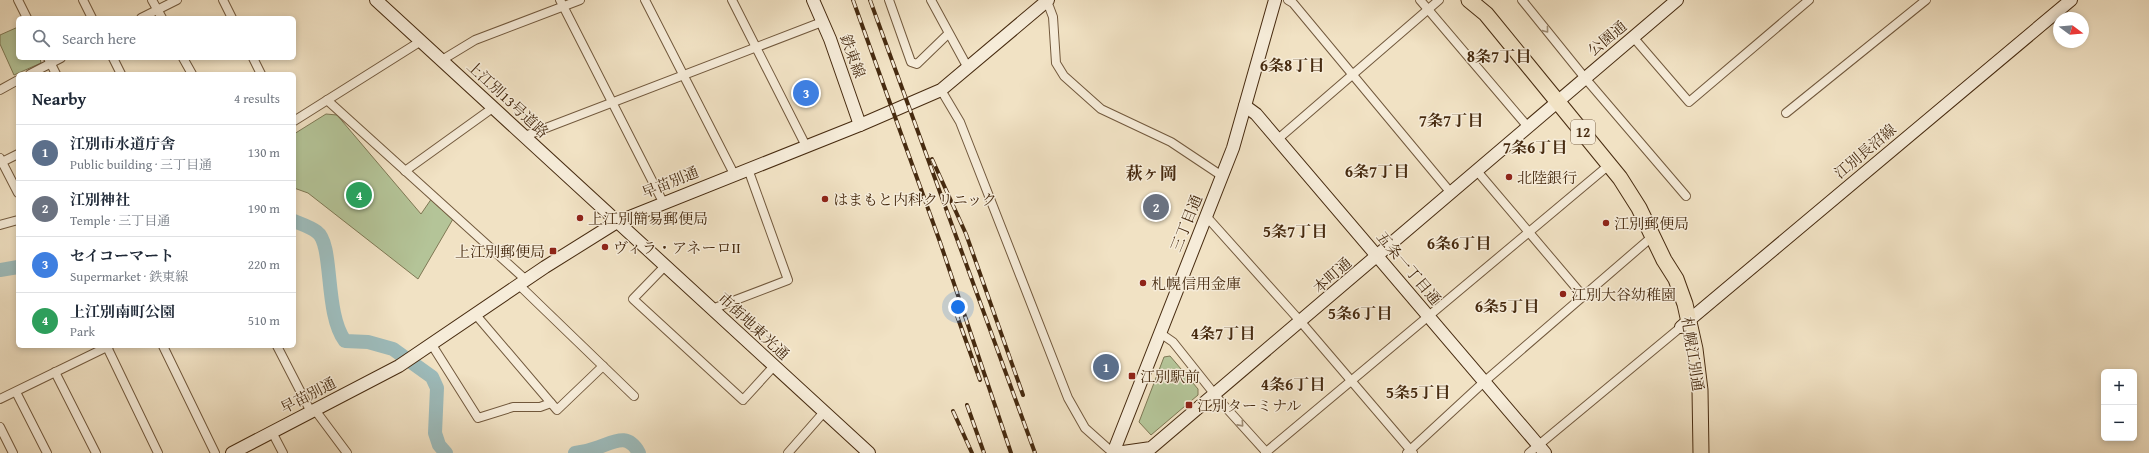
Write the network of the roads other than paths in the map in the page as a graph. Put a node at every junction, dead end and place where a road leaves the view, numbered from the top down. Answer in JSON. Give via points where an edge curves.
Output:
{"nodes":[{"id":1,"x":18,"y":0,"type":"edge"},
{"id":2,"x":83,"y":0,"type":"edge"},
{"id":3,"x":152,"y":0,"type":"edge"},
{"id":4,"x":177,"y":0,"type":"edge"},
{"id":5,"x":223,"y":0,"type":"edge"},
{"id":6,"x":376,"y":0,"type":"edge"},
{"id":7,"x":580,"y":0,"type":"edge"},
{"id":8,"x":645,"y":0,"type":"edge"},
{"id":9,"x":732,"y":0,"type":"edge"},
{"id":10,"x":813,"y":0,"type":"edge"},
{"id":11,"x":890,"y":0,"type":"edge"},
{"id":12,"x":931,"y":0,"type":"edge"},
{"id":13,"x":1047,"y":0,"type":"edge"},
{"id":14,"x":1275,"y":0,"type":"edge"},
{"id":15,"x":1288,"y":0,"type":"edge"},
{"id":16,"x":1420,"y":0,"type":"edge"},
{"id":17,"x":1439,"y":0,"type":"edge"},
{"id":18,"x":1469,"y":0,"type":"edge"},
{"id":19,"x":1479,"y":0,"type":"edge"},
{"id":20,"x":1522,"y":0,"type":"edge"},
{"id":21,"x":1677,"y":0,"type":"edge"},
{"id":22,"x":1809,"y":0,"type":"edge"},
{"id":23,"x":1926,"y":0,"type":"edge"},
{"id":24,"x":2071,"y":0,"type":"edge"},
{"id":25,"x":562,"y":3,"type":"edge"},
{"id":26,"x":1428,"y":9,"type":"junction"},
{"id":27,"x":158,"y":10,"type":"junction"},
{"id":28,"x":1486,"y":14,"type":"junction"},
{"id":29,"x":26,"y":16,"type":"edge"},
{"id":30,"x":91,"y":16,"type":"edge"},
{"id":31,"x":145,"y":16,"type":"edge"},
{"id":32,"x":161,"y":16,"type":"edge"},
{"id":33,"x":231,"y":16,"type":"edge"},
{"id":34,"x":822,"y":22,"type":"junction"},
{"id":35,"x":948,"y":34,"type":"junction"},
{"id":36,"x":1633,"y":37,"type":"junction"},
{"id":37,"x":421,"y":41,"type":"junction"},
{"id":38,"x":756,"y":48,"type":"junction"},
{"id":39,"x":114,"y":60,"type":"edge"},
{"id":40,"x":184,"y":60,"type":"edge"},
{"id":41,"x":254,"y":60,"type":"edge"},
{"id":42,"x":442,"y":60,"type":"junction"},
{"id":43,"x":49,"y":61,"type":"edge"},
{"id":44,"x":968,"y":68,"type":"junction"},
{"id":45,"x":33,"y":72,"type":"edge"},
{"id":46,"x":55,"y":72,"type":"edge"},
{"id":47,"x":121,"y":72,"type":"edge"},
{"id":48,"x":191,"y":72,"type":"edge"},
{"id":49,"x":260,"y":72,"type":"edge"},
{"id":50,"x":1353,"y":74,"type":"junction"},
{"id":51,"x":684,"y":75,"type":"junction"},
{"id":52,"x":1585,"y":78,"type":"junction"},
{"id":53,"x":16,"y":81,"type":"edge"},
{"id":54,"x":0,"y":90,"type":"edge"},
{"id":55,"x":941,"y":90,"type":"junction"},
{"id":56,"x":327,"y":100,"type":"junction"},
{"id":57,"x":1558,"y":101,"type":"junction"},
{"id":58,"x":613,"y":103,"type":"junction"},
{"id":59,"x":1245,"y":106,"type":"junction"},
{"id":60,"x":494,"y":108,"type":"junction"},
{"id":61,"x":1786,"y":113,"type":"dead end"},
{"id":62,"x":296,"y":120,"type":"edge"},
{"id":63,"x":860,"y":125,"type":"junction"},
{"id":64,"x":1528,"y":127,"type":"junction"},
{"id":65,"x":525,"y":136,"type":"junction"},
{"id":66,"x":1278,"y":139,"type":"junction"},
{"id":67,"x":806,"y":146,"type":"junction"},
{"id":68,"x":16,"y":155,"type":"edge"},
{"id":69,"x":1,"y":161,"type":"edge"},
{"id":70,"x":1609,"y":164,"type":"junction"},
{"id":71,"x":748,"y":169,"type":"junction"},
{"id":72,"x":405,"y":171,"type":"junction"},
{"id":73,"x":1477,"y":171,"type":"junction"},
{"id":74,"x":734,"y":174,"type":"junction"},
{"id":75,"x":1222,"y":176,"type":"junction"},
{"id":76,"x":16,"y":189,"type":"edge"},
{"id":77,"x":1451,"y":193,"type":"junction"},
{"id":78,"x":1686,"y":196,"type":"dead end"},
{"id":79,"x":663,"y":202,"type":"junction"},
{"id":80,"x":1206,"y":216,"type":"junction"},
{"id":81,"x":16,"y":221,"type":"edge"},
{"id":82,"x":617,"y":222,"type":"junction"},
{"id":83,"x":0,"y":225,"type":"edge"},
{"id":84,"x":1529,"y":232,"type":"junction"},
{"id":85,"x":1653,"y":236,"type":"junction"},
{"id":86,"x":1378,"y":256,"type":"junction"},
{"id":87,"x":665,"y":266,"type":"junction"},
{"id":88,"x":523,"y":283,"type":"junction"},
{"id":89,"x":1583,"y":296,"type":"junction"},
{"id":90,"x":712,"y":309,"type":"junction"},
{"id":91,"x":476,"y":315,"type":"junction"},
{"id":92,"x":1429,"y":316,"type":"junction"},
{"id":93,"x":1301,"y":322,"type":"junction"},
{"id":94,"x":1685,"y":324,"type":"junction"},
{"id":95,"x":1160,"y":333,"type":"junction"},
{"id":96,"x":429,"y":347,"type":"junction"},
{"id":97,"x":104,"y":348,"type":"edge"},
{"id":98,"x":109,"y":348,"type":"edge"},
{"id":99,"x":164,"y":348,"type":"edge"},
{"id":100,"x":279,"y":348,"type":"edge"},
{"id":101,"x":603,"y":366,"type":"junction"},
{"id":102,"x":774,"y":366,"type":"junction"},
{"id":103,"x":56,"y":372,"type":"junction"},
{"id":104,"x":1351,"y":381,"type":"junction"},
{"id":105,"x":1484,"y":381,"type":"junction"},
{"id":106,"x":1695,"y":391,"type":"junction"},
{"id":107,"x":16,"y":392,"type":"junction"},
{"id":108,"x":1214,"y":395,"type":"junction"},
{"id":109,"x":634,"y":396,"type":"dead end"},
{"id":110,"x":0,"y":399,"type":"edge"},
{"id":111,"x":551,"y":403,"type":"junction"},
{"id":112,"x":313,"y":411,"type":"junction"},
{"id":113,"x":824,"y":412,"type":"junction"},
{"id":114,"x":0,"y":427,"type":"edge"},
{"id":115,"x":272,"y":432,"type":"junction"},
{"id":116,"x":1542,"y":449,"type":"edge"},
{"id":117,"x":1410,"y":452,"type":"edge"},
{"id":118,"x":13,"y":453,"type":"edge"},
{"id":119,"x":47,"y":453,"type":"edge"},
{"id":120,"x":96,"y":453,"type":"edge"},
{"id":121,"x":158,"y":453,"type":"edge"},
{"id":122,"x":215,"y":453,"type":"edge"},
{"id":123,"x":234,"y":453,"type":"edge"},
{"id":124,"x":282,"y":453,"type":"edge"},
{"id":125,"x":347,"y":453,"type":"edge"},
{"id":126,"x":788,"y":453,"type":"edge"},
{"id":127,"x":869,"y":453,"type":"edge"},
{"id":128,"x":1114,"y":453,"type":"edge"},
{"id":129,"x":1266,"y":453,"type":"edge"},
{"id":130,"x":1529,"y":453,"type":"edge"},
{"id":131,"x":1692,"y":453,"type":"edge"},
{"id":132,"x":1701,"y":453,"type":"edge"}],
"edges":[{"from":1,"to":29,"type":"street"},
{"from":2,"to":30,"type":"street"},
{"from":3,"to":27,"type":"street"},
{"from":4,"to":27,"type":"street"},
{"from":5,"to":33,"type":"street"},
{"from":6,"to":37,"type":"street","name":"上江別13号道路"},
{"from":7,"to":25,"type":"street"},
{"from":8,"to":51,"type":"street"},
{"from":9,"to":38,"type":"street"},
{"from":10,"to":34,"type":"street","name":"鉄東線"},
{"from":11,"to":35,"type":"street","via":[[910,62],[917,64]]},
{"from":12,"to":35,"type":"street"},
{"from":13,"to":44,"type":"street","name":"早苗別通"},
{"from":13,"to":75,"type":"street","via":[[1053,17],[1056,63],[1064,76],[1101,109],[1171,142]]},
{"from":14,"to":59,"type":"street","name":"三丁目通"},
{"from":15,"to":50,"type":"street"},
{"from":16,"to":26,"type":"street"},
{"from":17,"to":26,"type":"street"},
{"from":18,"to":28,"type":"highway","name":"札幌江別通","number":"12"},
{"from":19,"to":28,"type":"highway","name":"札幌江別通","number":"12"},
{"from":20,"to":52,"type":"street","one_way":true},
{"from":21,"to":36,"type":"street","name":"公園通"},
{"from":22,"to":36,"type":"street","via":[[1689,102]]},
{"from":23,"to":61,"type":"street"},
{"from":24,"to":94,"type":"street","name":"江別長沼線"},
{"from":25,"to":42,"type":"street","via":[[475,40]]},
{"from":25,"to":58,"type":"street"},
{"from":26,"to":50,"type":"street"},
{"from":26,"to":64,"type":"street"},
{"from":27,"to":31,"type":"street"},
{"from":27,"to":32,"type":"street"},
{"from":28,"to":57,"type":"highway","name":"札幌江別通","number":"12"},
{"from":34,"to":38,"type":"street"},
{"from":34,"to":63,"type":"street","name":"鉄東線"},
{"from":35,"to":44,"type":"street"},
{"from":36,"to":52,"type":"street","name":"公園通"},
{"from":37,"to":42,"type":"street","name":"上江別13号道路"},
{"from":37,"to":56,"type":"street"},
{"from":38,"to":51,"type":"street"},
{"from":38,"to":67,"type":"street"},
{"from":39,"to":47,"type":"street"},
{"from":40,"to":48,"type":"street"},
{"from":41,"to":49,"type":"street"},
{"from":42,"to":60,"type":"street","name":"上江別13号道路"},
{"from":43,"to":45,"type":"street"},
{"from":43,"to":46,"type":"street"},
{"from":44,"to":55,"type":"street","name":"早苗別通"},
{"from":50,"to":66,"type":"street"},
{"from":50,"to":77,"type":"street"},
{"from":51,"to":58,"type":"street"},
{"from":51,"to":74,"type":"street"},
{"from":52,"to":57,"type":"street","name":"公園通"},
{"from":52,"to":78,"type":"street"},
{"from":53,"to":54,"type":"street"},
{"from":55,"to":63,"type":"street","name":"早苗別通"},
{"from":55,"to":128,"type":"street","via":[[960,122],[1068,398],[1085,428]]},
{"from":56,"to":62,"type":"street"},
{"from":56,"to":72,"type":"street"},
{"from":57,"to":64,"type":"street","name":"本町通"},
{"from":57,"to":70,"type":"highway","name":"札幌江別通","number":"12"},
{"from":58,"to":65,"type":"street"},
{"from":58,"to":79,"type":"street"},
{"from":59,"to":66,"type":"street","name":"五条一丁目通","via":[[1256,114]]},
{"from":59,"to":75,"type":"street","name":"三丁目通"},
{"from":60,"to":65,"type":"street","name":"上江別13号道路"},
{"from":60,"to":72,"type":"street"},
{"from":63,"to":67,"type":"street","name":"早苗別通"},
{"from":64,"to":73,"type":"street","name":"本町通"},
{"from":65,"to":82,"type":"street","name":"上江別13号道路"},
{"from":66,"to":86,"type":"street","name":"五条一丁目通"},
{"from":67,"to":71,"type":"street","name":"早苗別通"},
{"from":68,"to":69,"type":"street"},
{"from":69,"to":76,"type":"street"},
{"from":70,"to":84,"type":"street"},
{"from":70,"to":85,"type":"highway","name":"札幌江別通","number":"12","via":[[1630,194]]},
{"from":71,"to":74,"type":"street","name":"早苗別通"},
{"from":71,"to":90,"type":"street","via":[[788,280]]},
{"from":72,"to":88,"type":"street"},
{"from":73,"to":77,"type":"street","name":"本町通"},
{"from":73,"to":84,"type":"street"},
{"from":74,"to":79,"type":"street","name":"早苗別通"},
{"from":75,"to":80,"type":"street","name":"三丁目通"},
{"from":77,"to":86,"type":"street","name":"本町通"},
{"from":79,"to":82,"type":"street","name":"早苗別通"},
{"from":80,"to":93,"type":"street"},
{"from":80,"to":95,"type":"street","name":"三丁目通"},
{"from":81,"to":83,"type":"street"},
{"from":82,"to":87,"type":"street","name":"市街地東光通"},
{"from":82,"to":88,"type":"street","name":"早苗別通"},
{"from":84,"to":89,"type":"street"},
{"from":84,"to":92,"type":"street"},
{"from":85,"to":89,"type":"street"},
{"from":85,"to":94,"type":"highway","name":"札幌江別通","number":"12","via":[[1676,278]]},
{"from":86,"to":92,"type":"street","name":"五条一丁目通"},
{"from":86,"to":93,"type":"street","name":"本町通"},
{"from":87,"to":90,"type":"street","name":"市街地東光通"},
{"from":87,"to":102,"type":"street","via":[[633,299],[737,395],[743,400]]},
{"from":88,"to":91,"type":"street","name":"早苗別通"},
{"from":88,"to":101,"type":"street"},
{"from":89,"to":105,"type":"street"},
{"from":90,"to":102,"type":"street","name":"市街地東光通"},
{"from":91,"to":96,"type":"street","name":"早苗別通"},
{"from":91,"to":111,"type":"street"},
{"from":92,"to":104,"type":"street"},
{"from":92,"to":105,"type":"street","name":"五条一丁目通"},
{"from":93,"to":104,"type":"street"},
{"from":93,"to":108,"type":"street","name":"本町通"},
{"from":94,"to":106,"type":"highway","name":"札幌江別通","number":"12","via":[[1695,349]]},
{"from":94,"to":116,"type":"street"},
{"from":95,"to":108,"type":"street","via":[[1173,342]]},
{"from":95,"to":128,"type":"street","name":"三丁目通"},
{"from":96,"to":111,"type":"street","via":[[478,418],[513,407],[540,407]]},
{"from":96,"to":112,"type":"street","name":"早苗別通","via":[[399,366]]},
{"from":97,"to":103,"type":"street"},
{"from":98,"to":121,"type":"street"},
{"from":99,"to":122,"type":"street"},
{"from":100,"to":112,"type":"street"},
{"from":101,"to":109,"type":"street"},
{"from":101,"to":111,"type":"street","via":[[557,410]]},
{"from":102,"to":113,"type":"street","name":"市街地東光通"},
{"from":103,"to":107,"type":"street"},
{"from":103,"to":120,"type":"street"},
{"from":104,"to":117,"type":"street"},
{"from":104,"to":129,"type":"street"},
{"from":105,"to":116,"type":"street","name":"五条一丁目通"},
{"from":105,"to":117,"type":"street"},
{"from":106,"to":131,"type":"highway","name":"札幌江別通","number":"12"},
{"from":106,"to":132,"type":"highway","name":"札幌江別通","number":"12"},
{"from":107,"to":110,"type":"street"},
{"from":107,"to":119,"type":"street"},
{"from":108,"to":128,"type":"street","name":"本町通","via":[[1151,448]]},
{"from":108,"to":129,"type":"street","one_way":true},
{"from":112,"to":115,"type":"street","name":"早苗別通"},
{"from":112,"to":125,"type":"street"},
{"from":113,"to":126,"type":"street"},
{"from":113,"to":127,"type":"street","name":"市街地東光通"},
{"from":114,"to":118,"type":"street"},
{"from":115,"to":123,"type":"street","name":"早苗別通"},
{"from":115,"to":124,"type":"street"},
{"from":116,"to":130,"type":"street"}]}
